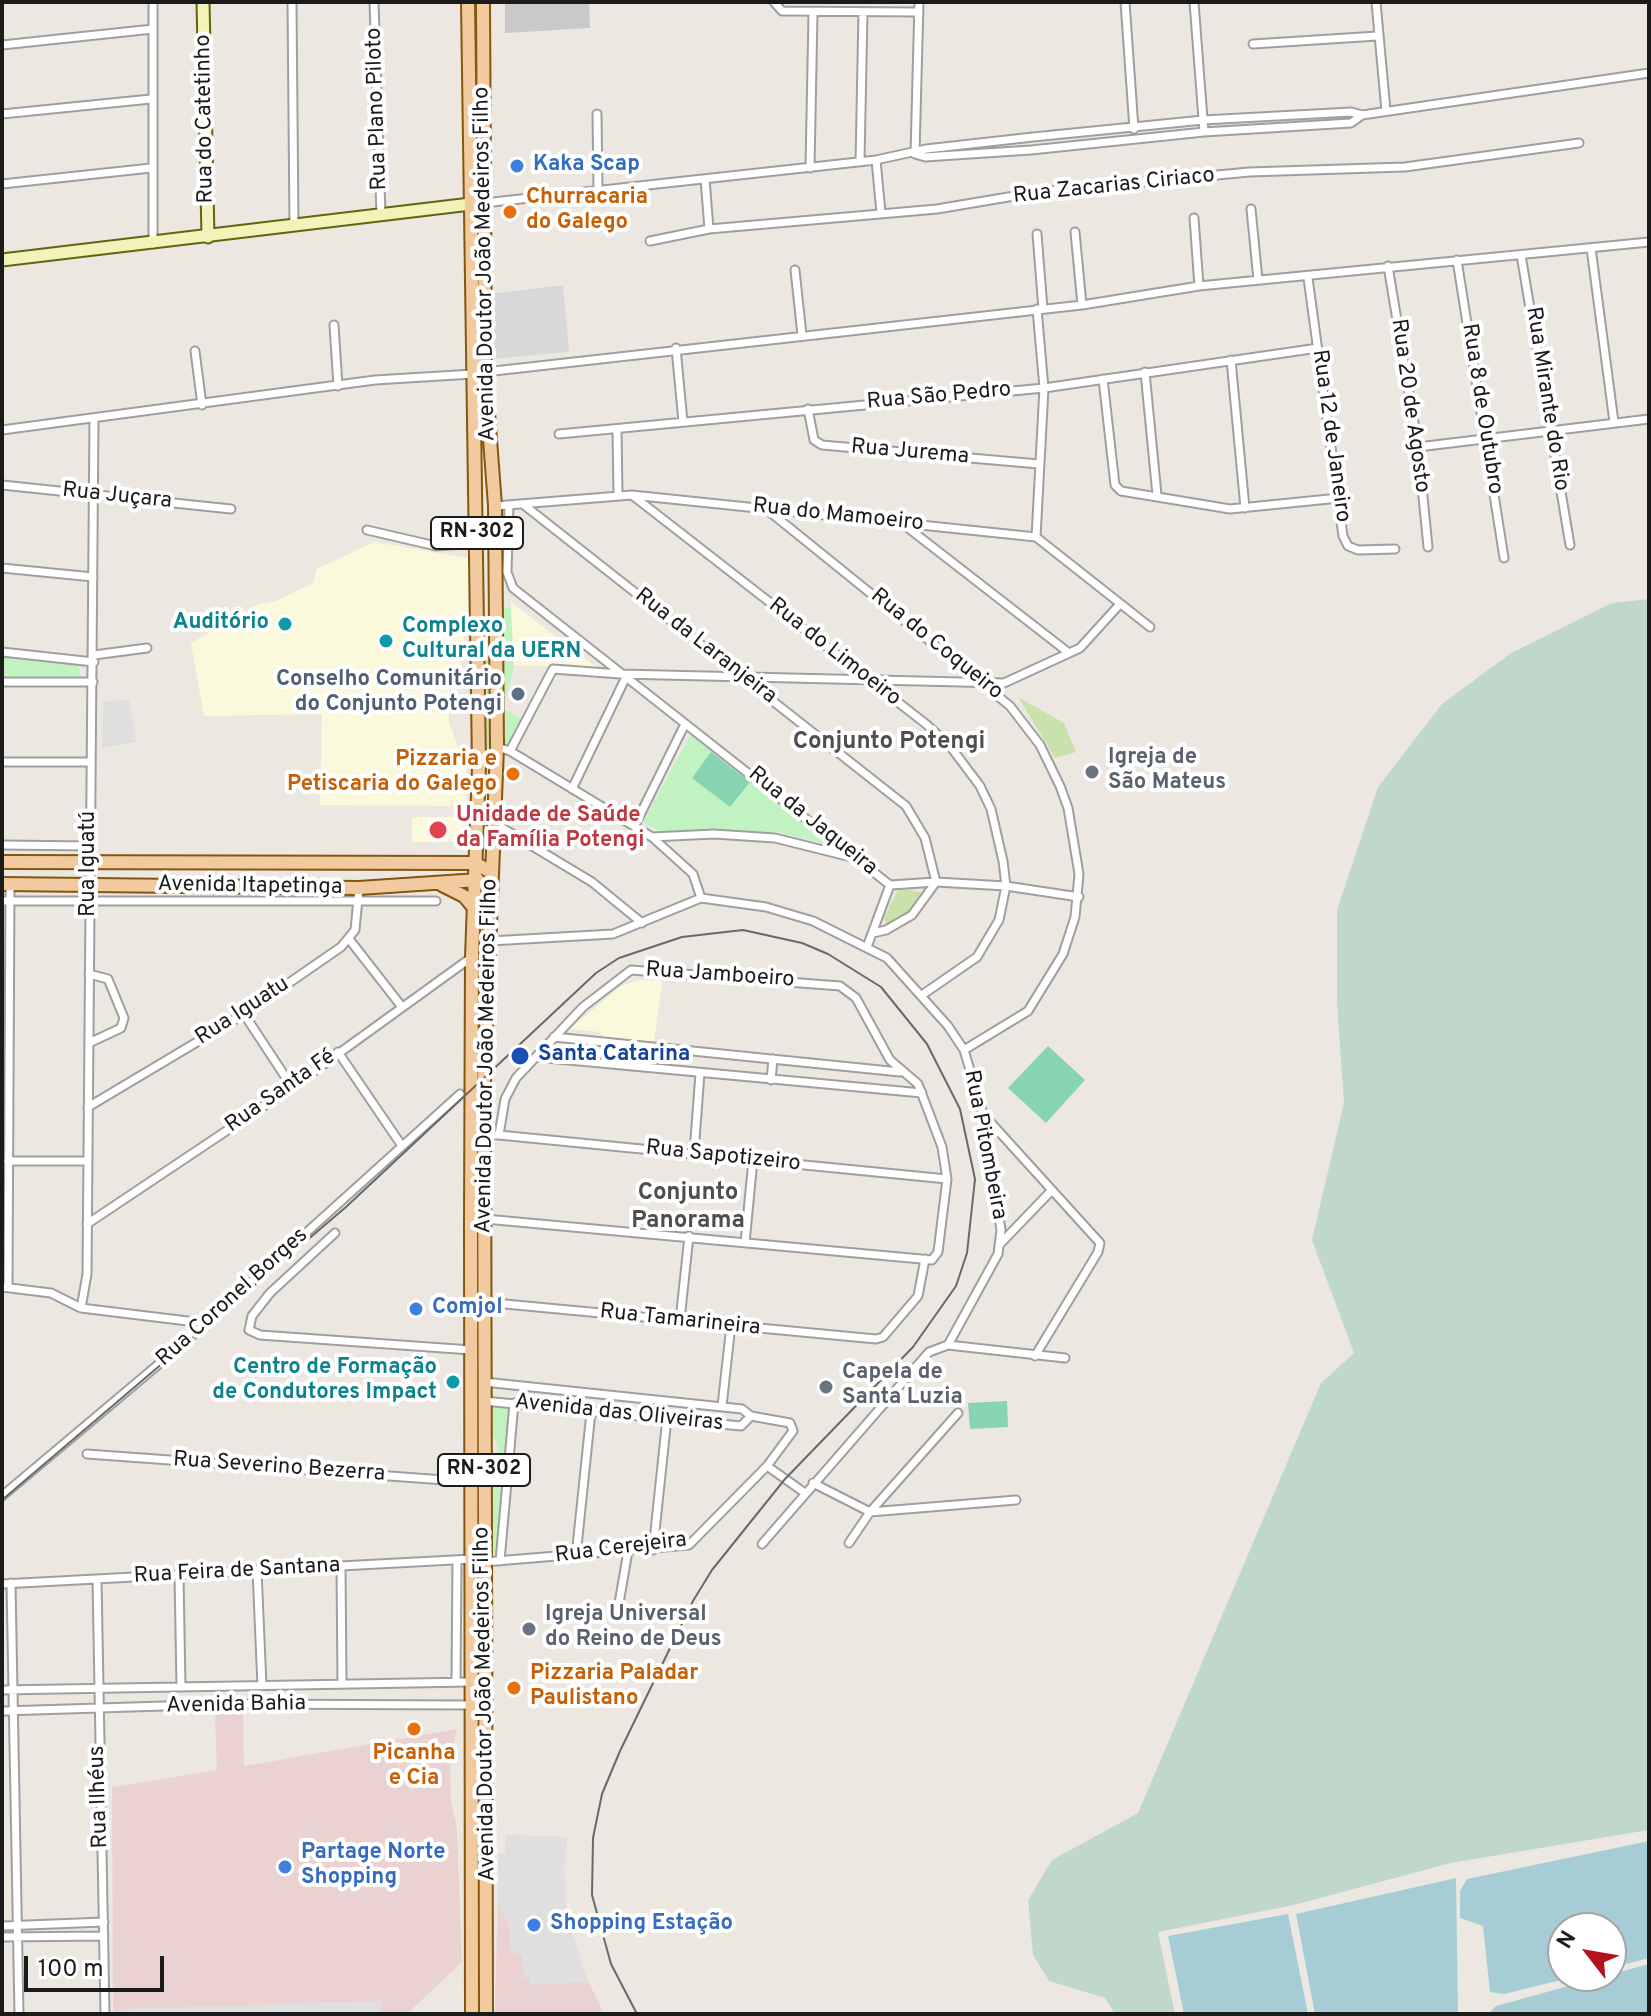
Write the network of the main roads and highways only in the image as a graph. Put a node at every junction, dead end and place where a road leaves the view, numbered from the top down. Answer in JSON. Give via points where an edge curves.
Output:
{"nodes":[{"id":1,"x":203,"y":2,"type":"edge"},
{"id":2,"x":468,"y":2,"type":"edge"},
{"id":3,"x":483,"y":2,"type":"edge"},
{"id":4,"x":477,"y":203,"type":"junction"},
{"id":5,"x":208,"y":237,"type":"junction"},
{"id":6,"x":2,"y":260,"type":"edge"},
{"id":7,"x":479,"y":373,"type":"junction"},
{"id":8,"x":476,"y":464,"type":"junction"},
{"id":9,"x":495,"y":528,"type":"junction"},
{"id":10,"x":478,"y":591,"type":"junction"},
{"id":11,"x":495,"y":654,"type":"junction"},
{"id":12,"x":2,"y":862,"type":"edge"},
{"id":13,"x":475,"y":863,"type":"junction"},
{"id":14,"x":204,"y":864,"type":"junction"},
{"id":15,"x":225,"y":865,"type":"junction"},
{"id":16,"x":490,"y":869,"type":"junction"},
{"id":17,"x":439,"y":883,"type":"junction"},
{"id":18,"x":474,"y":883,"type":"junction"},
{"id":19,"x":6,"y":884,"type":"edge"},
{"id":20,"x":204,"y":886,"type":"junction"},
{"id":21,"x":225,"y":887,"type":"junction"},
{"id":22,"x":474,"y":908,"type":"junction"},
{"id":23,"x":478,"y":1560,"type":"junction"},
{"id":24,"x":470,"y":1682,"type":"junction"},
{"id":25,"x":471,"y":1746,"type":"junction"},
{"id":26,"x":487,"y":1758,"type":"junction"},
{"id":27,"x":488,"y":1804,"type":"junction"},
{"id":28,"x":472,"y":2014,"type":"edge"},
{"id":29,"x":486,"y":2014,"type":"edge"}],
"edges":[{"from":1,"to":5,"type":"main road","name":"Rua do Catetinho"},
{"from":2,"to":4,"type":"main road","name":"Avenida Doutor João Medeiros Filho","number":"RN-302"},
{"from":3,"to":4,"type":"main road","name":"Avenida Doutor João Medeiros Filho","number":"RN-302"},
{"from":4,"to":5,"type":"main road"},
{"from":4,"to":7,"type":"main road","name":"Avenida Doutor João Medeiros Filho","number":"RN-302"},
{"from":5,"to":6,"type":"main road"},
{"from":7,"to":8,"type":"main road","name":"Avenida Doutor João Medeiros Filho","number":"RN-302"},
{"from":7,"to":9,"type":"main road","name":"Avenida Doutor João Medeiros Filho","number":"RN-302"},
{"from":8,"to":9,"type":"main road","via":[[486,466]]},
{"from":8,"to":10,"type":"main road","name":"Avenida Doutor João Medeiros Filho","number":"RN-302"},
{"from":9,"to":11,"type":"main road","name":"Avenida Doutor João Medeiros Filho","number":"RN-302"},
{"from":10,"to":11,"type":"main road","via":[[485,608],[486,645]]},
{"from":10,"to":13,"type":"main road","name":"Avenida Doutor João Medeiros Filho","number":"RN-302"},
{"from":11,"to":16,"type":"main road","name":"Avenida Doutor João Medeiros Filho","number":"RN-302","via":[[504,749]]},
{"from":12,"to":14,"type":"main road","name":"Avenida Itapetinga"},
{"from":13,"to":15,"type":"main road","name":"Avenida Itapetinga"},
{"from":13,"to":16,"type":"main road"},
{"from":13,"to":18,"type":"main road","name":"Avenida Doutor João Medeiros Filho","number":"RN-302"},
{"from":14,"to":15,"type":"main road","name":"Avenida Itapetinga"},
{"from":14,"to":20,"type":"main road"},
{"from":15,"to":21,"type":"main road"},
{"from":16,"to":18,"type":"main road"},
{"from":16,"to":23,"type":"main road","name":"Avenida Doutor João Medeiros Filho","number":"RN-302"},
{"from":17,"to":18,"type":"main road","name":"Avenida Itapetinga"},
{"from":17,"to":21,"type":"main road","name":"Avenida Itapetinga"},
{"from":17,"to":22,"type":"main road"},
{"from":18,"to":22,"type":"main road","name":"Avenida Doutor João Medeiros Filho","number":"RN-302"},
{"from":19,"to":20,"type":"main road","name":"Avenida Itapetinga"},
{"from":20,"to":21,"type":"main road","name":"Avenida Itapetinga"},
{"from":22,"to":23,"type":"main road","name":"Avenida Doutor João Medeiros Filho","number":"RN-302","via":[[472,1482]]},
{"from":23,"to":24,"type":"main road","name":"Avenida Doutor João Medeiros Filho","number":"RN-302"},
{"from":23,"to":26,"type":"main road","name":"Avenida Doutor João Medeiros Filho","number":"RN-302"},
{"from":24,"to":25,"type":"main road","name":"Avenida Doutor João Medeiros Filho","number":"RN-302"},
{"from":24,"to":26,"type":"main road","via":[[481,1691]]},
{"from":25,"to":27,"type":"main road","via":[[477,1802]]},
{"from":25,"to":28,"type":"main road","name":"Avenida Doutor João Medeiros Filho","number":"RN-302"},
{"from":26,"to":27,"type":"main road","name":"Avenida Doutor João Medeiros Filho","number":"RN-302"},
{"from":27,"to":29,"type":"main road","name":"Avenida Doutor João Medeiros Filho","number":"RN-302"}]}
